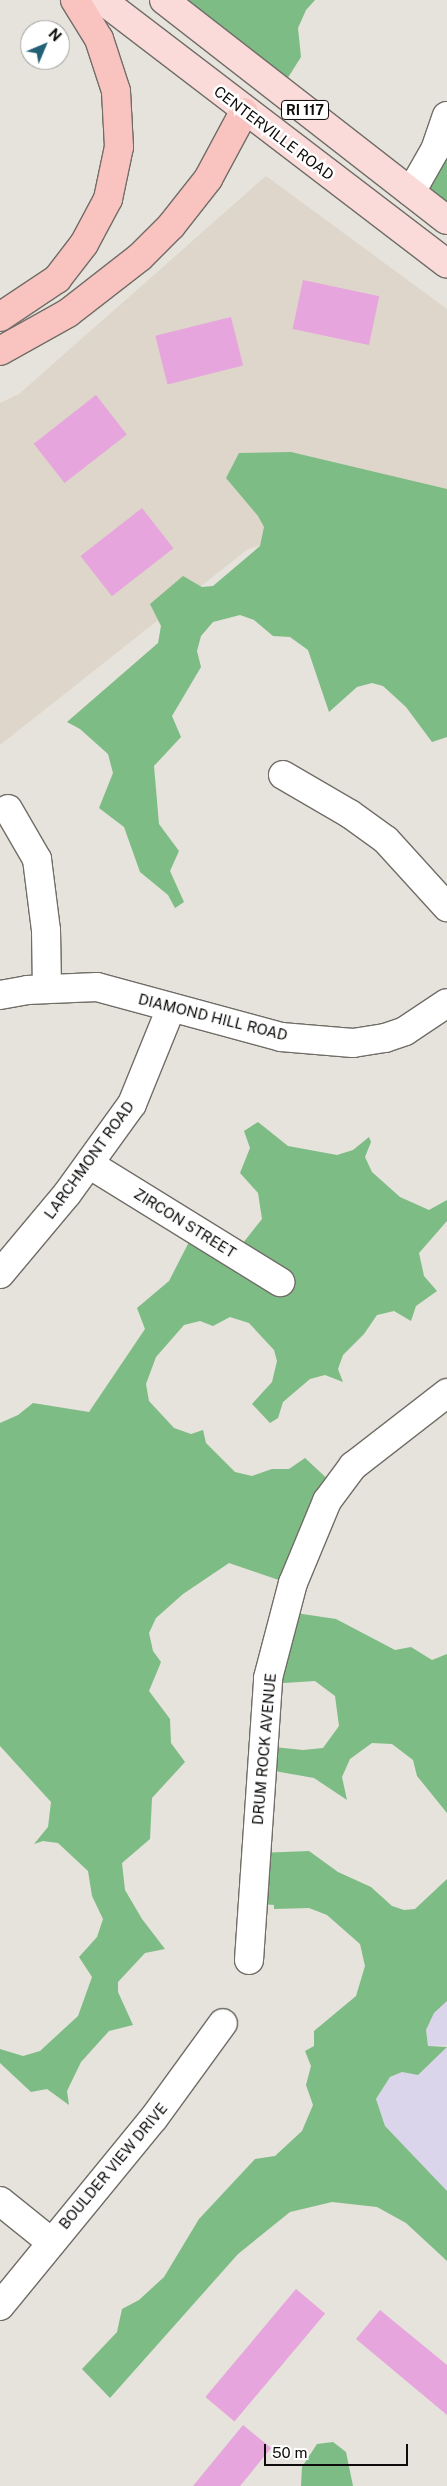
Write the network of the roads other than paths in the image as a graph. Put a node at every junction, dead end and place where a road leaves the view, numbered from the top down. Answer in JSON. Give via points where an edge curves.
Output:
{"nodes":[{"id":1,"x":75,"y":0,"type":"edge"},
{"id":2,"x":102,"y":0,"type":"edge"},
{"id":3,"x":164,"y":0,"type":"edge"},
{"id":4,"x":251,"y":69,"type":"junction"},
{"id":5,"x":244,"y":112,"type":"junction"},
{"id":6,"x":447,"y":116,"type":"edge"},
{"id":7,"x":411,"y":192,"type":"junction"},
{"id":8,"x":447,"y":220,"type":"edge"},
{"id":9,"x":447,"y":264,"type":"edge"},
{"id":10,"x":0,"y":317,"type":"edge"},
{"id":11,"x":0,"y":351,"type":"edge"},
{"id":12,"x":283,"y":775,"type":"dead end"},
{"id":13,"x":8,"y":809,"type":"dead end"},
{"id":14,"x":447,"y":906,"type":"edge"},
{"id":15,"x":47,"y":988,"type":"junction"},
{"id":16,"x":0,"y":994,"type":"edge"},
{"id":17,"x":447,"y":1003,"type":"edge"},
{"id":18,"x":172,"y":1008,"type":"junction"},
{"id":19,"x":89,"y":1164,"type":"junction"},
{"id":20,"x":0,"y":1274,"type":"edge"},
{"id":21,"x":280,"y":1282,"type":"dead end"},
{"id":22,"x":447,"y":1393,"type":"edge"},
{"id":23,"x":249,"y":1960,"type":"dead end"},
{"id":24,"x":223,"y":2023,"type":"dead end"},
{"id":25,"x":0,"y":2201,"type":"edge"},
{"id":26,"x":51,"y":2242,"type":"junction"},
{"id":27,"x":0,"y":2306,"type":"edge"}],
"edges":[{"from":1,"to":10,"type":"highway","via":[[99,39],[116,91],[119,147],[108,199],[84,244],[57,279]]},
{"from":2,"to":5,"type":"main road","name":"CENTERVILLE ROAD","number":"RI 117"},
{"from":3,"to":4,"type":"main road","number":"RI 117"},
{"from":4,"to":5,"type":"main road"},
{"from":4,"to":7,"type":"main road","number":"RI 117"},
{"from":5,"to":9,"type":"main road","name":"CENTERVILLE ROAD","number":"RI 117"},
{"from":5,"to":11,"type":"highway","via":[[202,186],[172,226],[140,257],[68,313]]},
{"from":6,"to":7,"type":"street","via":[[435,150]]},
{"from":7,"to":8,"type":"main road","number":"RI 117"},
{"from":12,"to":14,"type":"street","via":[[350,814],[386,840]]},
{"from":13,"to":15,"type":"street","via":[[37,859],[46,930]]},
{"from":15,"to":16,"type":"street","name":"DIAMOND HILL ROAD"},
{"from":15,"to":18,"type":"street","name":"DIAMOND HILL ROAD","via":[[97,987]]},
{"from":17,"to":18,"type":"street","name":"DIAMOND HILL ROAD","via":[[405,1031],[386,1038],[353,1043],[281,1037]]},
{"from":18,"to":19,"type":"street","name":"LARCHMONT ROAD","via":[[132,1104]]},
{"from":19,"to":20,"type":"street","name":"LARCHMONT ROAD"},
{"from":19,"to":21,"type":"street","name":"ZIRCON STREET"},
{"from":22,"to":23,"type":"street","name":"DRUM ROCK AVENUE","via":[[353,1466],[327,1501],[293,1583],[268,1678]]},
{"from":24,"to":26,"type":"street","name":"BOULDER VIEW DRIVE","via":[[154,2118]]},
{"from":25,"to":26,"type":"street"},
{"from":26,"to":27,"type":"street","name":"BOULDER VIEW DRIVE"}]}
